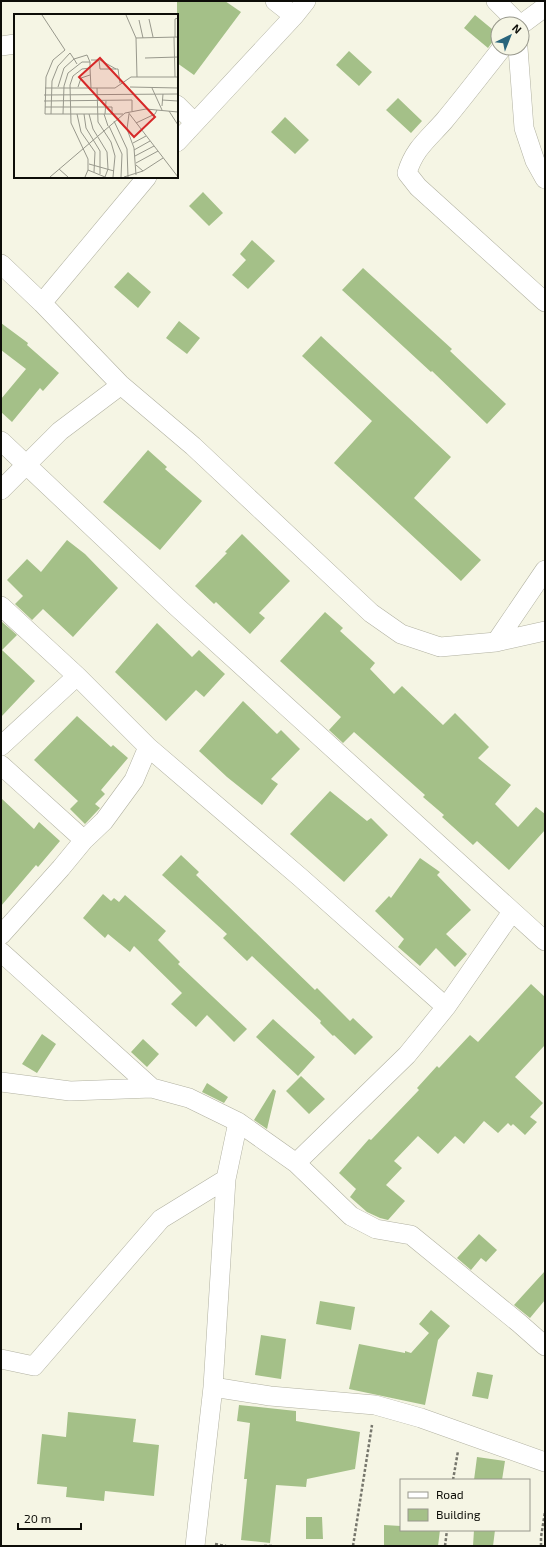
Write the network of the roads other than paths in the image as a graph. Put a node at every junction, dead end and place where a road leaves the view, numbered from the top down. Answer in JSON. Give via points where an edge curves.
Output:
{"nodes":[{"id":1,"x":275,"y":1,"type":"edge"},
{"id":2,"x":306,"y":1,"type":"edge"},
{"id":3,"x":496,"y":1,"type":"edge"},
{"id":4,"x":545,"y":7,"type":"edge"},
{"id":5,"x":294,"y":16,"type":"junction"},
{"id":6,"x":512,"y":16,"type":"edge"},
{"id":7,"x":530,"y":18,"type":"edge"},
{"id":8,"x":14,"y":44,"type":"edge"},
{"id":9,"x":1,"y":46,"type":"edge"},
{"id":10,"x":496,"y":56,"type":"edge"},
{"id":11,"x":519,"y":56,"type":"edge"},
{"id":12,"x":178,"y":106,"type":"edge"},
{"id":13,"x":194,"y":122,"type":"junction"},
{"id":14,"x":178,"y":141,"type":"edge"},
{"id":15,"x":146,"y":178,"type":"edge"},
{"id":16,"x":545,"y":179,"type":"edge"},
{"id":17,"x":1,"y":264,"type":"edge"},
{"id":18,"x":545,"y":302,"type":"edge"},
{"id":19,"x":42,"y":303,"type":"junction"},
{"id":20,"x":121,"y":385,"type":"junction"},
{"id":21,"x":1,"y":441,"type":"edge"},
{"id":22,"x":27,"y":464,"type":"junction"},
{"id":23,"x":1,"y":490,"type":"edge"},
{"id":24,"x":545,"y":570,"type":"edge"},
{"id":25,"x":1,"y":606,"type":"edge"},
{"id":26,"x":545,"y":631,"type":"edge"},
{"id":27,"x":496,"y":642,"type":"junction"},
{"id":28,"x":77,"y":676,"type":"junction"},
{"id":29,"x":1,"y":746,"type":"edge"},
{"id":30,"x":148,"y":747,"type":"junction"},
{"id":31,"x":1,"y":765,"type":"edge"},
{"id":32,"x":84,"y":840,"type":"junction"},
{"id":33,"x":512,"y":912,"type":"junction"},
{"id":34,"x":1,"y":935,"type":"edge"},
{"id":35,"x":545,"y":941,"type":"edge"},
{"id":36,"x":1,"y":952,"type":"edge"},
{"id":37,"x":446,"y":1007,"type":"junction"},
{"id":38,"x":1,"y":1082,"type":"edge"},
{"id":39,"x":152,"y":1088,"type":"junction"},
{"id":40,"x":238,"y":1122,"type":"junction"},
{"id":41,"x":296,"y":1163,"type":"junction"},
{"id":42,"x":226,"y":1180,"type":"junction"},
{"id":43,"x":545,"y":1346,"type":"edge"},
{"id":44,"x":3,"y":1364,"type":"edge"},
{"id":45,"x":213,"y":1387,"type":"junction"},
{"id":46,"x":545,"y":1462,"type":"edge"},
{"id":47,"x":194,"y":1546,"type":"edge"}],
"edges":[{"from":1,"to":5,"type":"street"},
{"from":2,"to":5,"type":"street"},
{"from":3,"to":6,"type":"street"},
{"from":4,"to":7,"type":"street"},
{"from":5,"to":13,"type":"street"},
{"from":8,"to":9,"type":"street"},
{"from":10,"to":18,"type":"street","via":[[426,140],[412,159],[407,173],[418,187]]},
{"from":11,"to":16,"type":"street","via":[[524,128]]},
{"from":12,"to":13,"type":"street"},
{"from":13,"to":14,"type":"street"},
{"from":15,"to":19,"type":"street"},
{"from":17,"to":19,"type":"street"},
{"from":19,"to":20,"type":"street"},
{"from":20,"to":22,"type":"street","via":[[60,431]]},
{"from":20,"to":27,"type":"street","via":[[193,446],[371,613],[401,634],[440,647]]},
{"from":21,"to":22,"type":"street"},
{"from":22,"to":23,"type":"street"},
{"from":22,"to":33,"type":"street","via":[[176,606]]},
{"from":24,"to":27,"type":"street"},
{"from":25,"to":28,"type":"street"},
{"from":26,"to":27,"type":"street"},
{"from":28,"to":29,"type":"street"},
{"from":28,"to":30,"type":"street"},
{"from":30,"to":32,"type":"street","via":[[134,780],[104,821]]},
{"from":30,"to":37,"type":"street"},
{"from":31,"to":32,"type":"street"},
{"from":32,"to":34,"type":"street"},
{"from":33,"to":35,"type":"street"},
{"from":33,"to":37,"type":"street"},
{"from":36,"to":39,"type":"street"},
{"from":37,"to":41,"type":"street","via":[[407,1055]]},
{"from":38,"to":39,"type":"street","via":[[70,1091]]},
{"from":39,"to":40,"type":"street","via":[[189,1098]]},
{"from":40,"to":41,"type":"street"},
{"from":40,"to":42,"type":"street"},
{"from":41,"to":43,"type":"street","via":[[351,1216],[376,1229],[411,1235]]},
{"from":42,"to":44,"type":"street","via":[[161,1219],[34,1366]]},
{"from":42,"to":45,"type":"street"},
{"from":45,"to":46,"type":"street","via":[[270,1396],[375,1405],[421,1418]]},
{"from":45,"to":47,"type":"street"}]}
